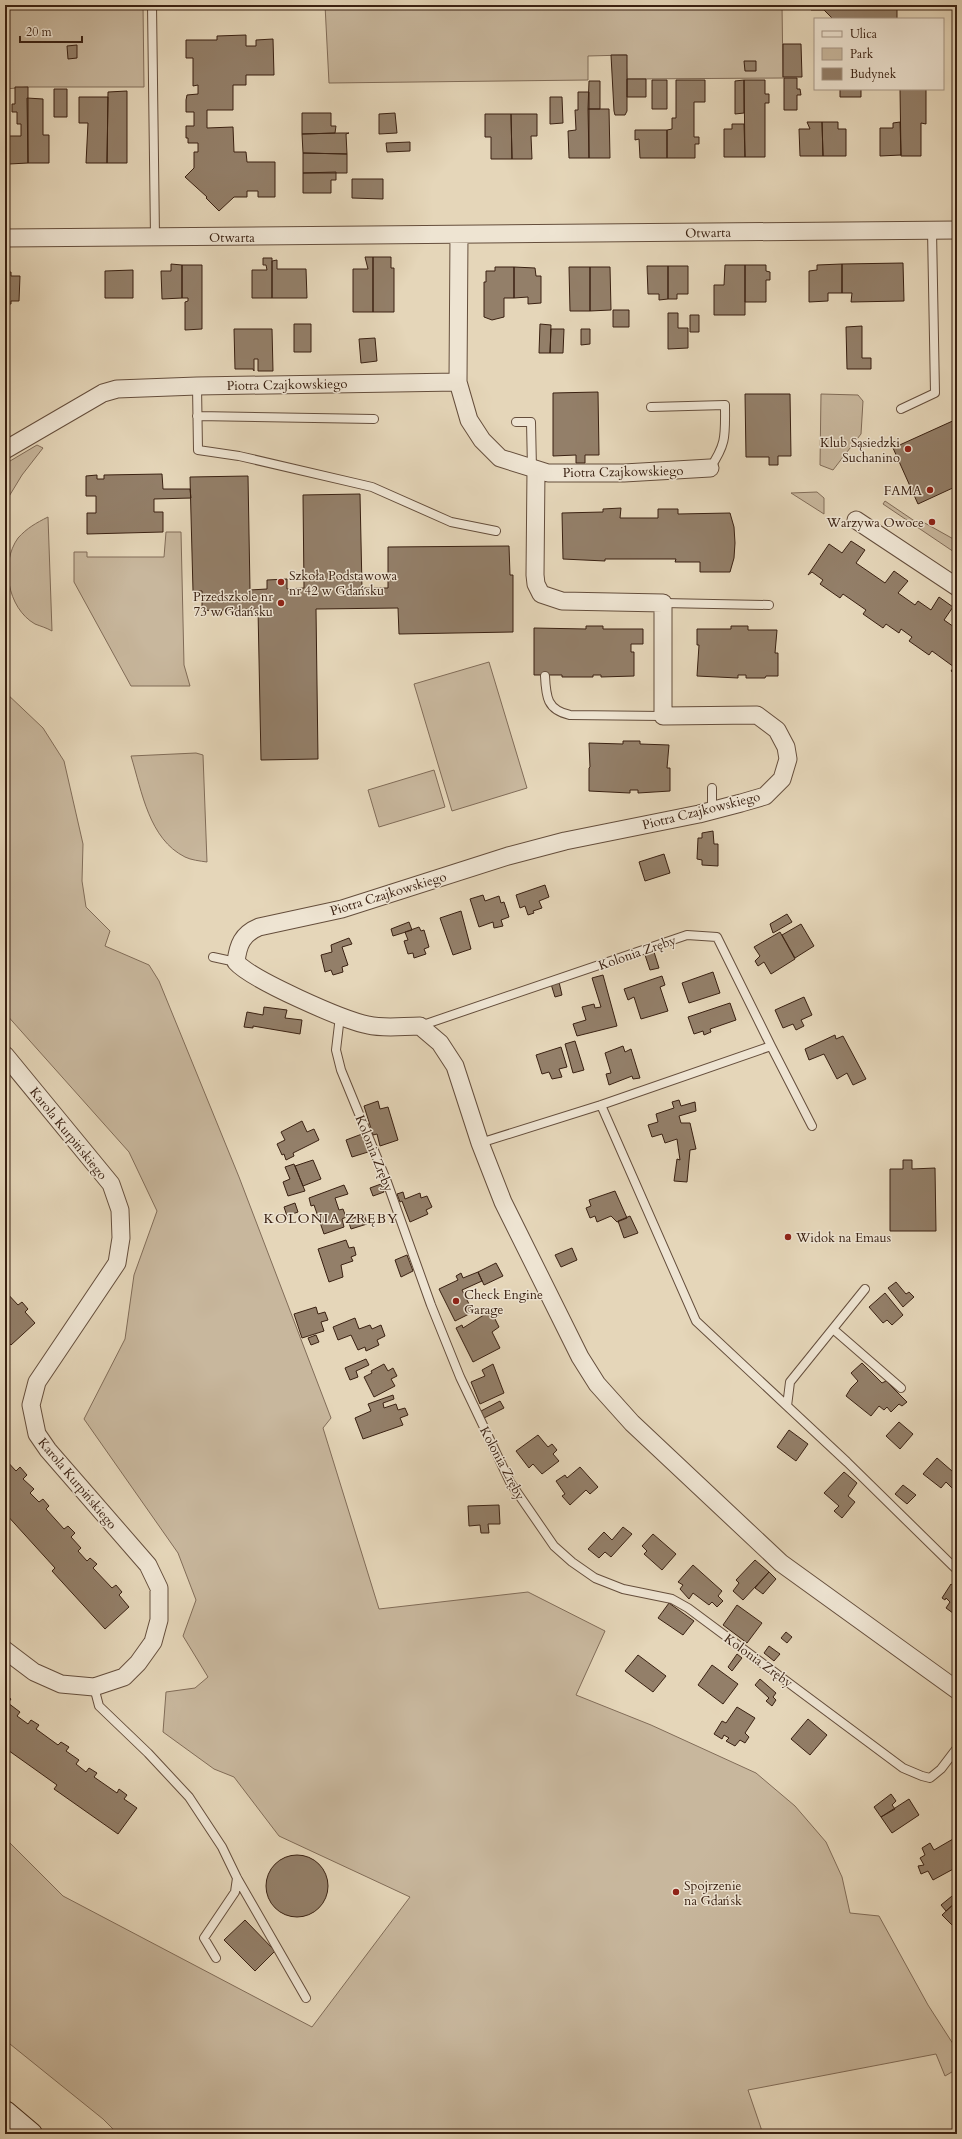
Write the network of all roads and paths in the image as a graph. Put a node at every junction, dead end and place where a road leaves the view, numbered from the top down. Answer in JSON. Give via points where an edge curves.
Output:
{"nodes":[{"id":1,"x":152,"y":5,"type":"edge"},
{"id":2,"x":957,"y":39,"type":"edge"},
{"id":3,"x":957,"y":184,"type":"edge"},
{"id":4,"x":932,"y":230,"type":"junction"},
{"id":5,"x":957,"y":230,"type":"edge"},
{"id":6,"x":459,"y":235,"type":"junction"},
{"id":7,"x":155,"y":237,"type":"junction"},
{"id":8,"x":5,"y":238,"type":"edge"},
{"id":9,"x":458,"y":382,"type":"junction"},
{"id":10,"x":197,"y":386,"type":"junction"},
{"id":11,"x":651,"y":407,"type":"dead end"},
{"id":12,"x":901,"y":409,"type":"dead end"},
{"id":13,"x":197,"y":416,"type":"junction"},
{"id":14,"x":374,"y":420,"type":"dead end"},
{"id":15,"x":516,"y":422,"type":"dead end"},
{"id":16,"x":5,"y":450,"type":"edge"},
{"id":17,"x":710,"y":468,"type":"joint"},
{"id":18,"x":534,"y":469,"type":"junction"},
{"id":19,"x":856,"y":520,"type":"dead end"},
{"id":20,"x":496,"y":531,"type":"dead end"},
{"id":21,"x":957,"y":587,"type":"edge"},
{"id":22,"x":664,"y":603,"type":"junction"},
{"id":23,"x":768,"y":605,"type":"dead end"},
{"id":24,"x":545,"y":676,"type":"dead end"},
{"id":25,"x":663,"y":716,"type":"junction"},
{"id":26,"x":712,"y":788,"type":"dead end"},
{"id":27,"x":712,"y":810,"type":"junction"},
{"id":28,"x":213,"y":957,"type":"dead end"},
{"id":29,"x":236,"y":962,"type":"junction"},
{"id":30,"x":340,"y":1016,"type":"junction"},
{"id":31,"x":420,"y":1026,"type":"junction"},
{"id":32,"x":771,"y":1046,"type":"junction"},
{"id":33,"x":5,"y":1055,"type":"edge"},
{"id":34,"x":601,"y":1105,"type":"junction"},
{"id":35,"x":812,"y":1126,"type":"dead end"},
{"id":36,"x":480,"y":1143,"type":"junction"},
{"id":37,"x":865,"y":1289,"type":"dead end"},
{"id":38,"x":833,"y":1329,"type":"junction"},
{"id":39,"x":901,"y":1388,"type":"dead end"},
{"id":40,"x":787,"y":1406,"type":"junction"},
{"id":41,"x":957,"y":1570,"type":"edge"},
{"id":42,"x":5,"y":1650,"type":"edge"},
{"id":43,"x":94,"y":1687,"type":"junction"},
{"id":44,"x":957,"y":1690,"type":"edge"},
{"id":45,"x":957,"y":1748,"type":"edge"},
{"id":46,"x":238,"y":1878,"type":"junction"},
{"id":47,"x":216,"y":1958,"type":"dead end"},
{"id":48,"x":306,"y":1998,"type":"dead end"},
{"id":49,"x":5,"y":2112,"type":"edge"},
{"id":50,"x":31,"y":2134,"type":"edge"}],
"edges":[{"from":1,"to":7,"type":"lane"},
{"from":2,"to":3,"type":"lane"},
{"from":4,"to":5,"type":"street","name":"Otwarta"},
{"from":4,"to":6,"type":"street","name":"Otwarta"},
{"from":4,"to":12,"type":"lane","via":[[935,393]]},
{"from":6,"to":7,"type":"street","name":"Otwarta"},
{"from":6,"to":9,"type":"street"},
{"from":7,"to":8,"type":"street","name":"Otwarta"},
{"from":9,"to":10,"type":"street","name":"Piotra Czajkowskiego"},
{"from":9,"to":18,"type":"street","name":"Piotra Czajkowskiego","via":[[469,420],[482,440],[500,458]]},
{"from":10,"to":13,"type":"lane"},
{"from":10,"to":16,"type":"street","name":"Piotra Czajkowskiego","via":[[117,389],[103,393]]},
{"from":11,"to":17,"type":"lane","via":[[725,405],[725,438],[722,451]]},
{"from":13,"to":14,"type":"lane"},
{"from":13,"to":20,"type":"lane","via":[[198,450],[238,456],[372,487],[451,522]]},
{"from":15,"to":18,"type":"lane","via":[[531,422]]},
{"from":17,"to":18,"type":"street","name":"Piotra Czajkowskiego","via":[[584,474],[548,473]]},
{"from":18,"to":22,"type":"street","via":[[535,575],[541,594],[562,601]]},
{"from":19,"to":21,"type":"street"},
{"from":22,"to":23,"type":"lane"},
{"from":22,"to":25,"type":"street"},
{"from":24,"to":25,"type":"lane","via":[[548,699],[552,707],[560,712],[570,715]]},
{"from":25,"to":27,"type":"street","name":"Piotra Czajkowskiego","via":[[758,715],[781,737],[788,759],[782,779],[775,787],[765,796]]},
{"from":26,"to":27,"type":"lane"},
{"from":27,"to":29,"type":"street","name":"Piotra Czajkowskiego","via":[[565,841],[495,860],[342,909],[259,927],[251,930],[242,939]]},
{"from":28,"to":29,"type":"lane"},
{"from":29,"to":30,"type":"street","via":[[253,975]]},
{"from":30,"to":31,"type":"street","name":"Kolonia Zręby","via":[[368,1025]]},
{"from":30,"to":45,"type":"lane","name":"Kolonia Zręby","via":[[336,1050],[341,1070],[387,1182],[460,1377],[510,1482],[554,1546],[596,1578],[623,1589],[672,1599],[688,1608],[903,1768],[930,1778],[941,1769]]},
{"from":31,"to":32,"type":"lane","name":"Kolonia Zręby","via":[[687,935],[717,937]]},
{"from":31,"to":36,"type":"street","via":[[440,1043],[455,1066]]},
{"from":32,"to":34,"type":"lane"},
{"from":32,"to":35,"type":"lane","name":"Kolonia Zręby"},
{"from":33,"to":43,"type":"street","name":"Karola Kurpińskiego","via":[[111,1184],[120,1210],[121,1238],[117,1263],[36,1382],[31,1405],[37,1434],[48,1450],[148,1565],[159,1588],[159,1620],[153,1642],[146,1653],[124,1677]]},
{"from":34,"to":36,"type":"lane"},
{"from":34,"to":40,"type":"lane","via":[[696,1321]]},
{"from":36,"to":44,"type":"street","via":[[503,1202],[596,1384],[781,1563]]},
{"from":37,"to":38,"type":"lane"},
{"from":38,"to":39,"type":"lane"},
{"from":38,"to":40,"type":"lane","via":[[790,1382]]},
{"from":40,"to":41,"type":"lane"},
{"from":42,"to":43,"type":"street","name":"Karola Kurpińskiego","via":[[34,1672],[61,1684]]},
{"from":43,"to":46,"type":"lane","via":[[99,1706],[189,1797]]},
{"from":46,"to":47,"type":"lane","via":[[235,1892],[204,1938]]},
{"from":46,"to":48,"type":"lane"},
{"from":49,"to":50,"type":"main road"}]}
